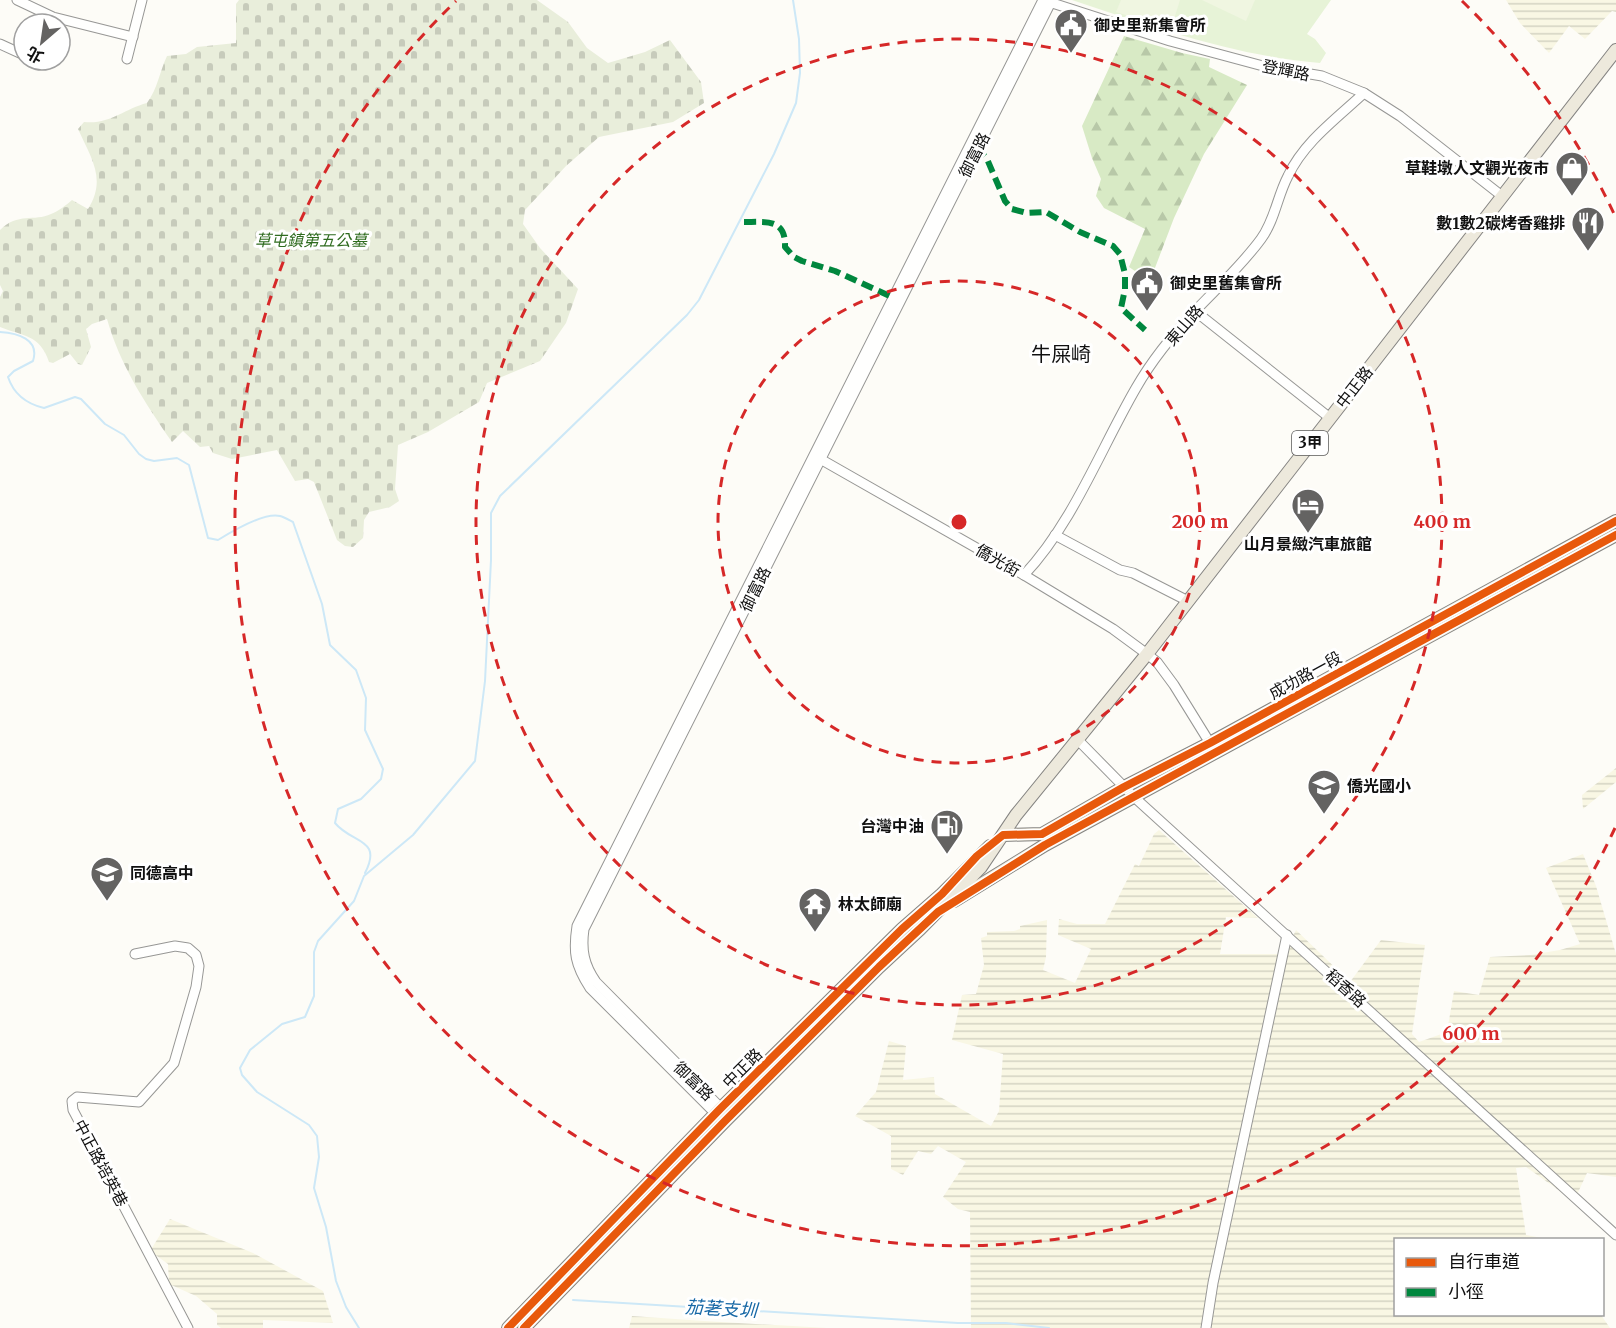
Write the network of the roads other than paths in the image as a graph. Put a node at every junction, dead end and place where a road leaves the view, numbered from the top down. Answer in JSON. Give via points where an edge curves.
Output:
{"nodes":[{"id":1,"x":17,"y":0,"type":"edge"},
{"id":2,"x":142,"y":0,"type":"edge"},
{"id":3,"x":1048,"y":1,"type":"edge"},
{"id":4,"x":132,"y":37,"type":"junction"},
{"id":5,"x":1616,"y":50,"type":"edge"},
{"id":6,"x":127,"y":59,"type":"dead end"},
{"id":7,"x":1364,"y":93,"type":"junction"},
{"id":8,"x":1502,"y":196,"type":"junction"},
{"id":9,"x":1195,"y":311,"type":"junction"},
{"id":10,"x":1330,"y":418,"type":"junction"},
{"id":11,"x":816,"y":457,"type":"junction"},
{"id":12,"x":1616,"y":521,"type":"edge"},
{"id":13,"x":1055,"y":534,"type":"junction"},
{"id":14,"x":1616,"y":535,"type":"edge"},
{"id":15,"x":1024,"y":575,"type":"junction"},
{"id":16,"x":1188,"y":601,"type":"junction"},
{"id":17,"x":1147,"y":654,"type":"junction"},
{"id":18,"x":1077,"y":740,"type":"junction"},
{"id":19,"x":1212,"y":747,"type":"junction"},
{"id":20,"x":1124,"y":787,"type":"junction"},
{"id":21,"x":1134,"y":797,"type":"junction"},
{"id":22,"x":1003,"y":835,"type":"junction"},
{"id":23,"x":938,"y":912,"type":"junction"},
{"id":24,"x":1287,"y":935,"type":"junction"},
{"id":25,"x":135,"y":954,"type":"dead end"},
{"id":26,"x":720,"y":1114,"type":"junction"},
{"id":27,"x":1616,"y":1235,"type":"edge"},
{"id":28,"x":188,"y":1328,"type":"edge"},
{"id":29,"x":508,"y":1328,"type":"edge"},
{"id":30,"x":524,"y":1328,"type":"edge"},
{"id":31,"x":1206,"y":1328,"type":"edge"}],
"edges":[{"from":1,"to":4,"type":"street","via":[[53,17]]},
{"from":2,"to":4,"type":"street"},
{"from":3,"to":7,"type":"street","name":"登輝路","via":[[1180,44],[1263,66],[1322,76]]},
{"from":3,"to":11,"type":"street","name":"御富路","via":[[875,353]]},
{"from":4,"to":6,"type":"street"},
{"from":5,"to":8,"type":"main road","name":"中正路","number":"3甲"},
{"from":7,"to":8,"type":"street","name":"登輝路","via":[[1400,116]]},
{"from":7,"to":9,"type":"street","name":"東山路","via":[[1309,143],[1288,174],[1264,234]]},
{"from":8,"to":10,"type":"main road","name":"中正路","number":"3甲"},
{"from":9,"to":10,"type":"street"},
{"from":9,"to":13,"type":"street","name":"東山路","via":[[1137,385]]},
{"from":10,"to":16,"type":"main road","name":"中正路","number":"3甲"},
{"from":11,"to":15,"type":"street","name":"僑光街"},
{"from":11,"to":26,"type":"street","name":"御富路","via":[[584,929],[584,959],[596,982]]},
{"from":12,"to":19,"type":"main road","name":"成功路一段"},
{"from":13,"to":15,"type":"street","name":"東山路"},
{"from":13,"to":16,"type":"street"},
{"from":14,"to":19,"type":"main road","name":"成功路一段"},
{"from":15,"to":17,"type":"street","name":"僑光街"},
{"from":16,"to":17,"type":"main road","name":"中正路","number":"3甲"},
{"from":17,"to":18,"type":"main road","name":"中正路","number":"3甲"},
{"from":17,"to":19,"type":"street","name":"僑光街","via":[[1174,685]]},
{"from":18,"to":20,"type":"street","name":"稻香路"},
{"from":18,"to":22,"type":"main road","name":"中正路","number":"3甲"},
{"from":19,"to":20,"type":"main road","name":"成功路一段"},
{"from":19,"to":21,"type":"main road","name":"成功路一段"},
{"from":20,"to":21,"type":"street","name":"稻香路"},
{"from":20,"to":22,"type":"main road","name":"成功路一段","via":[[1042,834]]},
{"from":21,"to":23,"type":"main road","name":"成功路一段","via":[[1045,845]]},
{"from":21,"to":24,"type":"street","name":"稻香路"},
{"from":22,"to":23,"type":"main road","name":"中正路","via":[[981,867]]},
{"from":22,"to":26,"type":"main road","name":"中正路","via":[[902,929]]},
{"from":23,"to":26,"type":"main road","name":"中正路"},
{"from":24,"to":27,"type":"street","name":"稻香路"},
{"from":24,"to":31,"type":"street"},
{"from":25,"to":28,"type":"street","name":"中正路培英巷","via":[[175,946],[188,948],[196,955],[196,987],[174,1063],[139,1102],[77,1097],[72,1101],[73,1110]]},
{"from":26,"to":29,"type":"main road","name":"中正路"},
{"from":26,"to":30,"type":"main road","name":"中正路"}]}
